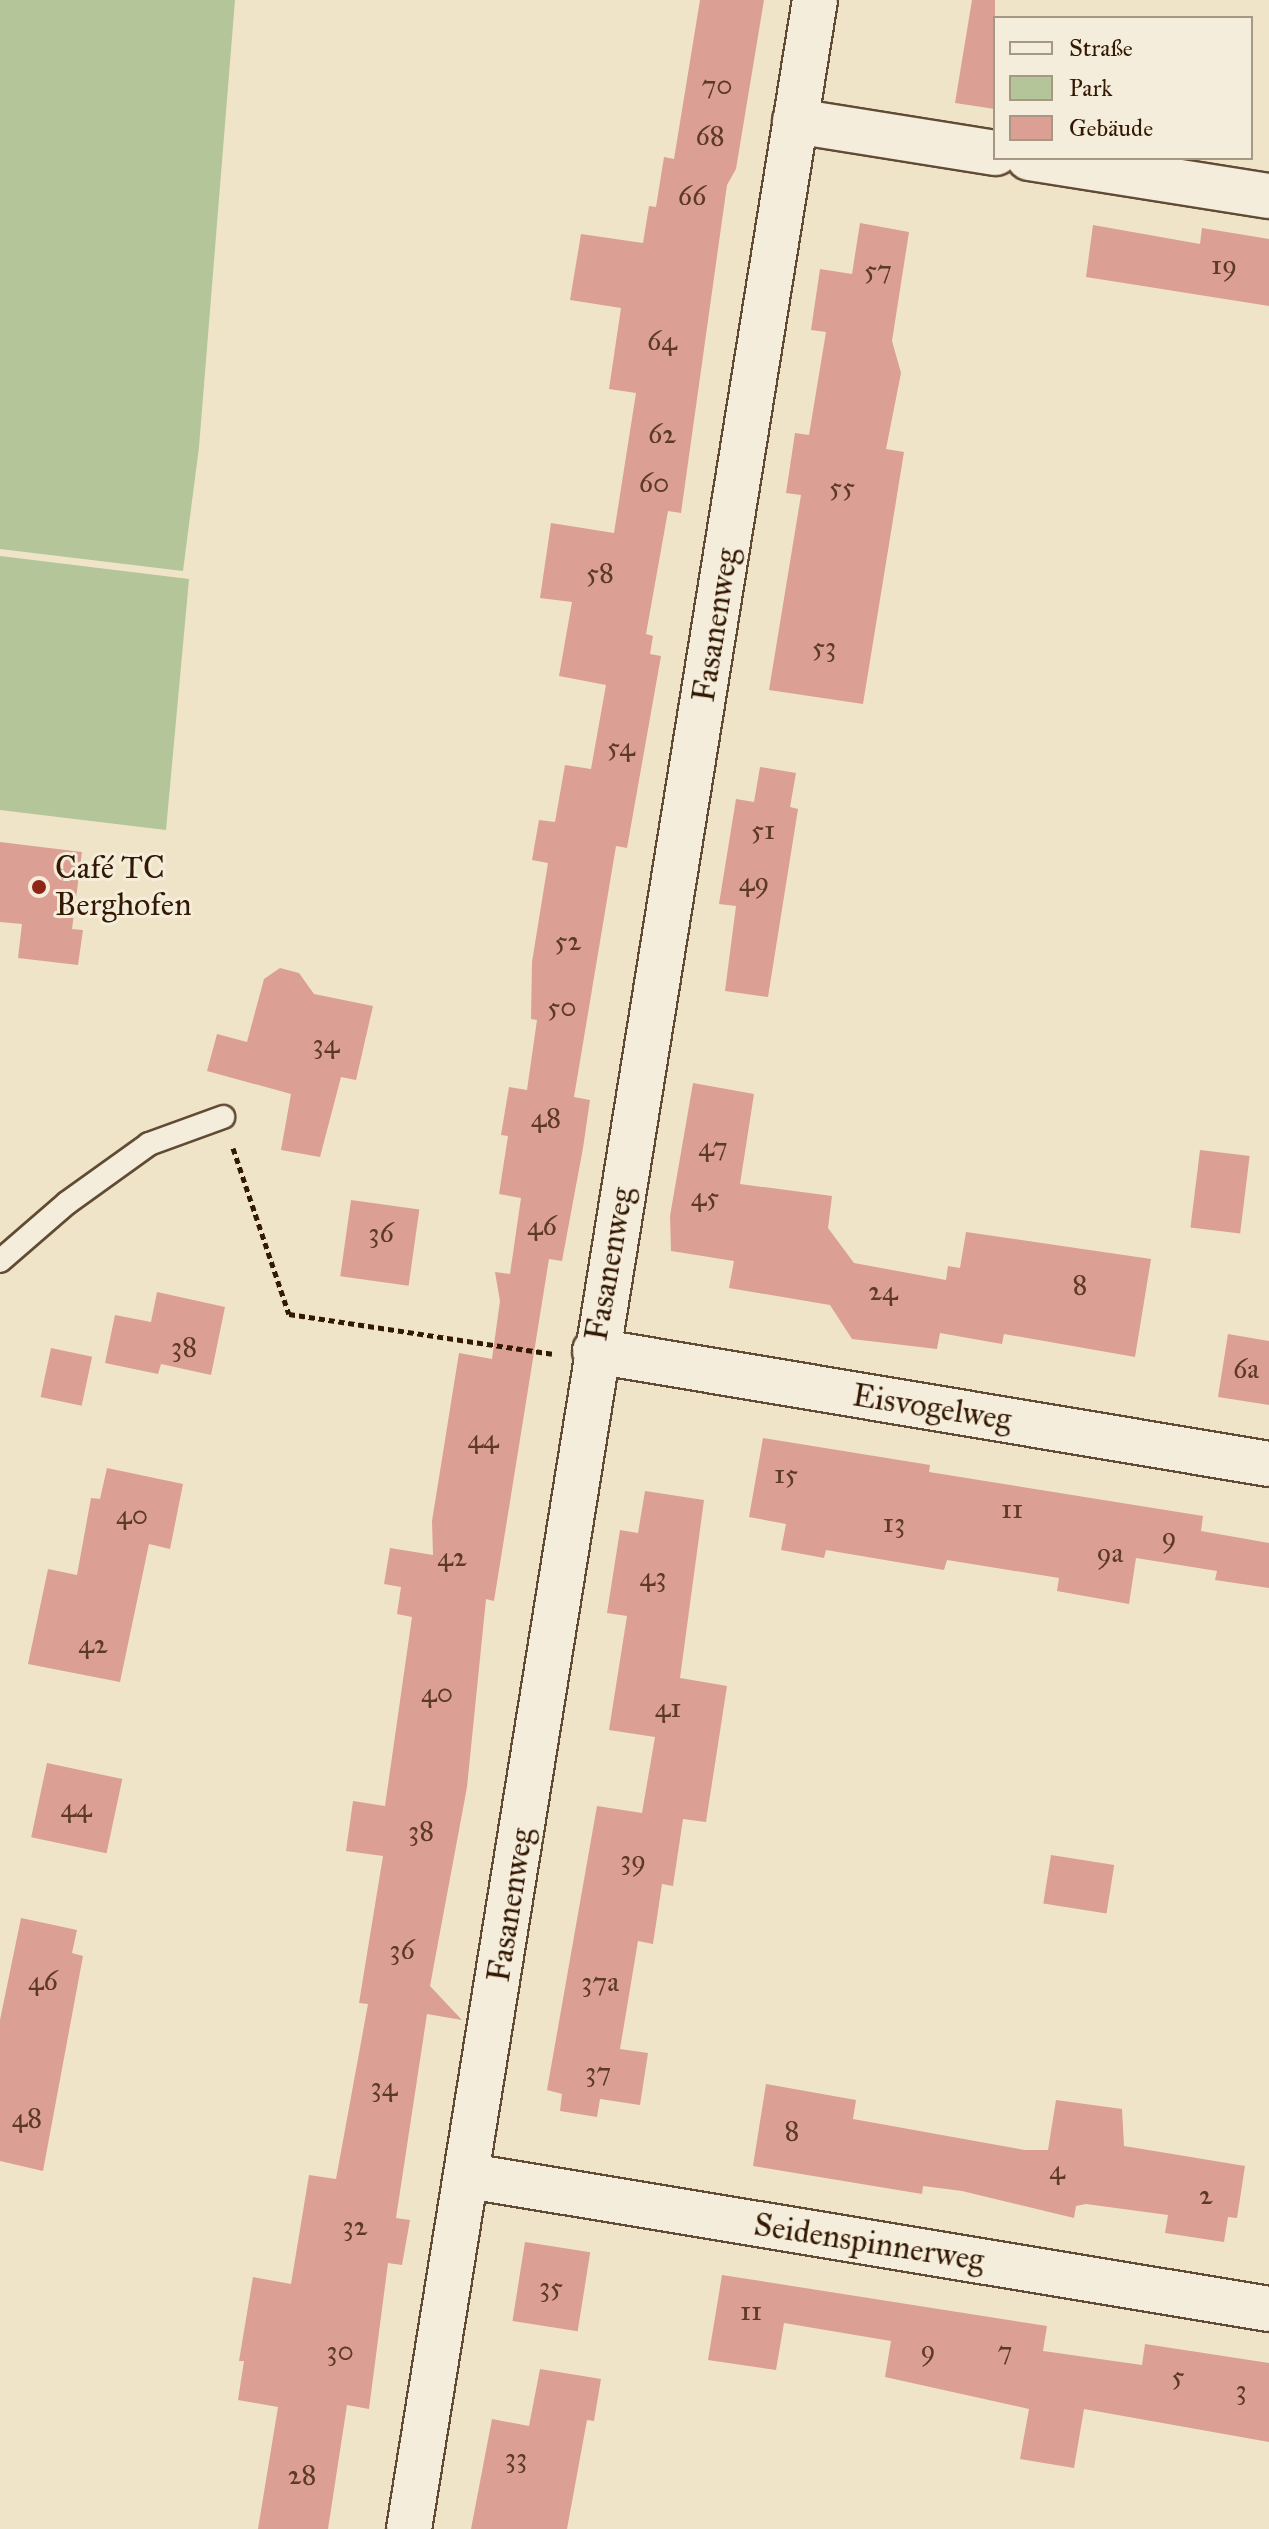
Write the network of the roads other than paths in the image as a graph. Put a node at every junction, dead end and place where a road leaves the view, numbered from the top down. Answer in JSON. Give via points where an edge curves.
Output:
{"nodes":[{"id":1,"x":815,"y":0,"type":"edge"},
{"id":2,"x":795,"y":121,"type":"junction"},
{"id":3,"x":993,"y":153,"type":"edge"},
{"id":4,"x":1042,"y":160,"type":"edge"},
{"id":5,"x":1269,"y":196,"type":"edge"},
{"id":6,"x":223,"y":1117,"type":"road end"},
{"id":7,"x":0,"y":1261,"type":"edge"},
{"id":8,"x":595,"y":1351,"type":"junction"},
{"id":9,"x":1269,"y":1464,"type":"edge"},
{"id":10,"x":469,"y":2176,"type":"junction"},
{"id":11,"x":1269,"y":2309,"type":"edge"},
{"id":12,"x":409,"y":2529,"type":"edge"}],
"edges":[{"from":1,"to":2,"type":"street","name":"Fasanenweg"},
{"from":2,"to":3,"type":"street"},
{"from":2,"to":8,"type":"street","name":"Fasanenweg"},
{"from":4,"to":5,"type":"street"},
{"from":6,"to":7,"type":"lane","via":[[149,1144],[67,1203]]},
{"from":8,"to":9,"type":"street","name":"Eisvogelweg"},
{"from":8,"to":10,"type":"street","name":"Fasanenweg"},
{"from":10,"to":11,"type":"street","name":"Seidenspinnerweg"},
{"from":10,"to":12,"type":"street","name":"Fasanenweg"}]}
